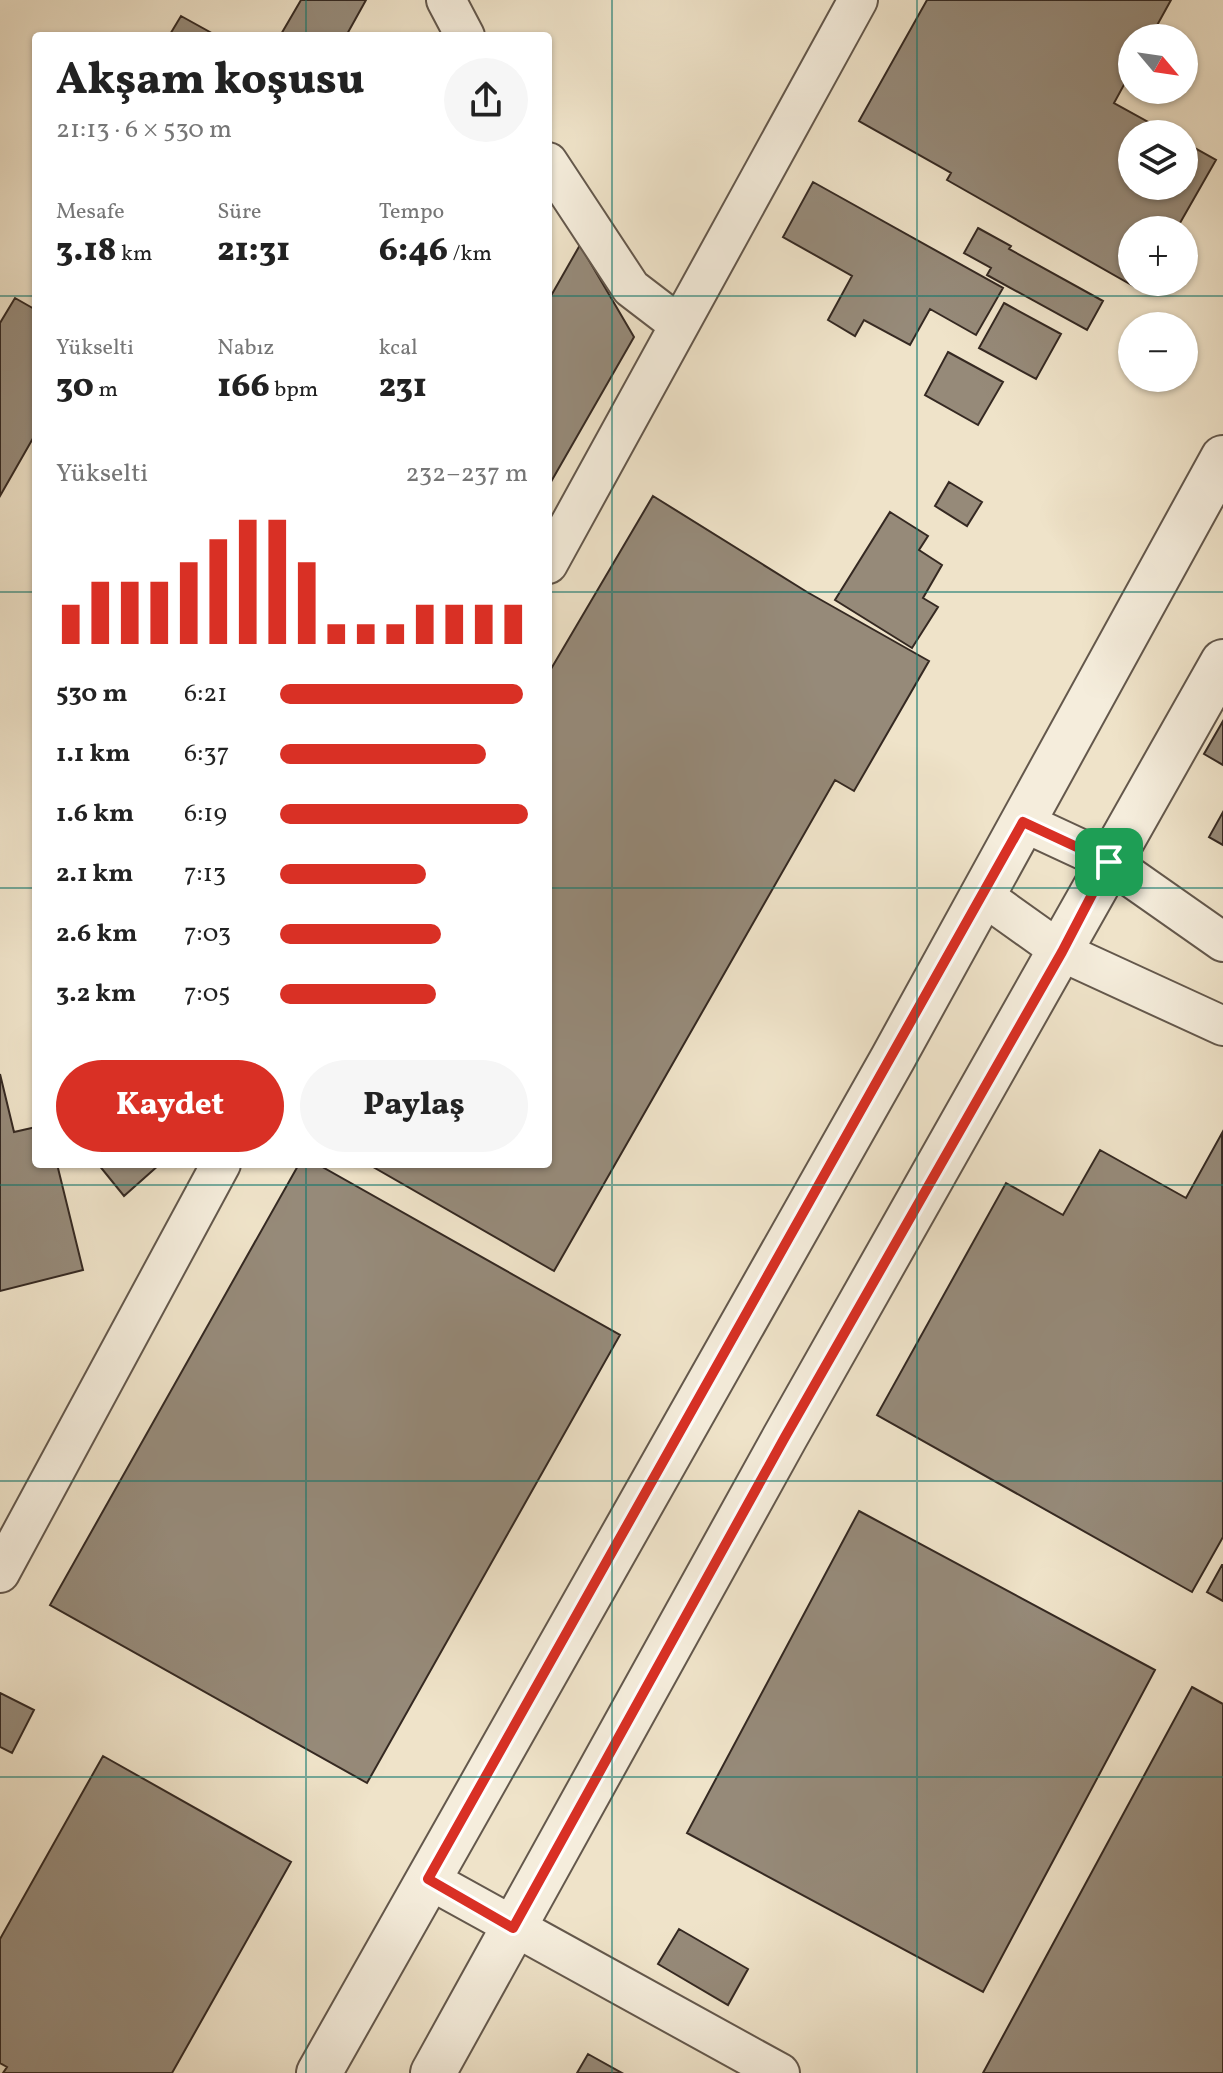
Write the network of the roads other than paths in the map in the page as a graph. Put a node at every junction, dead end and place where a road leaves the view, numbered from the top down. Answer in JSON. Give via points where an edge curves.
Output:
{"nodes":[{"id":1,"x":446,"y":0,"type":"edge"},
{"id":2,"x":858,"y":0,"type":"edge"},
{"id":3,"x":463,"y":32,"type":"edge"},
{"id":4,"x":552,"y":168,"type":"edge"},
{"id":5,"x":678,"y":324,"type":"junction"},
{"id":6,"x":1223,"y":458,"type":"edge"},
{"id":7,"x":552,"y":557,"type":"edge"},
{"id":8,"x":1223,"y":662,"type":"edge"},
{"id":9,"x":1023,"y":822,"type":"junction"},
{"id":10,"x":1109,"y":862,"type":"junction"},
{"id":11,"x":982,"y":895,"type":"junction"},
{"id":12,"x":1223,"y":942,"type":"edge"},
{"id":13,"x":1062,"y":952,"type":"junction"},
{"id":14,"x":1223,"y":1026,"type":"edge"},
{"id":15,"x":219,"y":1168,"type":"edge"},
{"id":16,"x":0,"y":1573,"type":"edge"},
{"id":17,"x":428,"y":1879,"type":"junction"},
{"id":18,"x":513,"y":1928,"type":"junction"},
{"id":19,"x":319,"y":2073,"type":"edge"},
{"id":20,"x":433,"y":2073,"type":"edge"},
{"id":21,"x":780,"y":2073,"type":"edge"}],
"edges":[{"from":1,"to":3,"type":"street"},
{"from":2,"to":5,"type":"street"},
{"from":4,"to":5,"type":"street","via":[[631,288]]},
{"from":5,"to":7,"type":"street"},
{"from":6,"to":9,"type":"street"},
{"from":8,"to":10,"type":"street"},
{"from":9,"to":10,"type":"street"},
{"from":9,"to":11,"type":"street"},
{"from":10,"to":12,"type":"street"},
{"from":10,"to":13,"type":"street"},
{"from":11,"to":13,"type":"street"},
{"from":11,"to":17,"type":"street"},
{"from":13,"to":14,"type":"street"},
{"from":13,"to":18,"type":"street"},
{"from":15,"to":16,"type":"street"},
{"from":17,"to":18,"type":"street"},
{"from":17,"to":19,"type":"street"},
{"from":18,"to":20,"type":"street"},
{"from":18,"to":21,"type":"street"}]}
